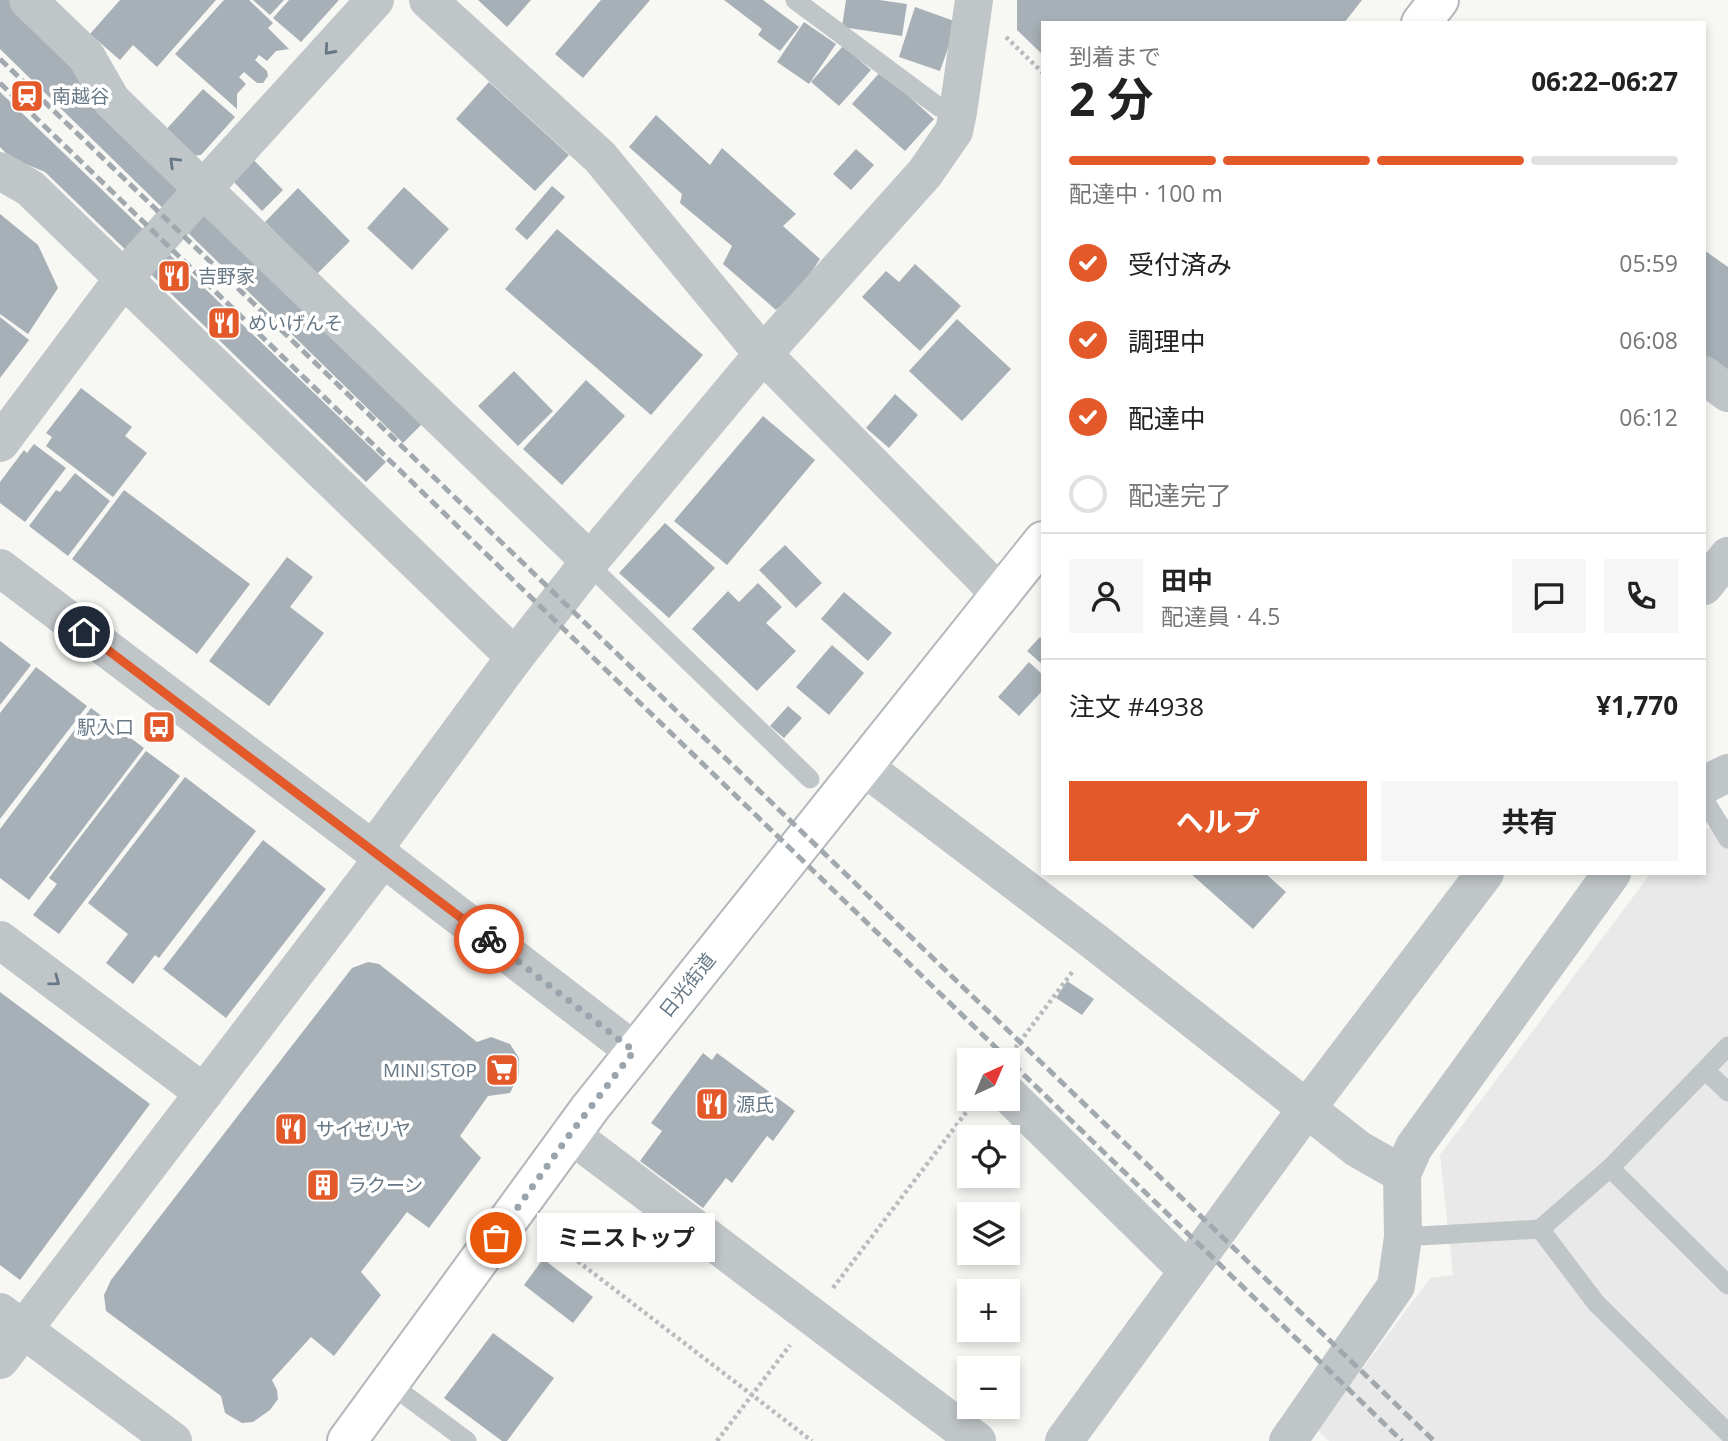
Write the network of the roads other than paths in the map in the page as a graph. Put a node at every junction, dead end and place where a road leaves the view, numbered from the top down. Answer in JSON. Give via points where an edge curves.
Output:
{"nodes":[{"id":1,"x":28,"y":0,"type":"edge"},
{"id":2,"x":375,"y":0,"type":"edge"},
{"id":3,"x":428,"y":0,"type":"edge"},
{"id":4,"x":795,"y":0,"type":"edge"},
{"id":5,"x":974,"y":0,"type":"edge"},
{"id":6,"x":1439,"y":0,"type":"edge"},
{"id":7,"x":1423,"y":21,"type":"edge"},
{"id":8,"x":958,"y":112,"type":"junction"},
{"id":9,"x":0,"y":171,"type":"edge"},
{"id":10,"x":203,"y":189,"type":"junction"},
{"id":11,"x":123,"y":279,"type":"junction"},
{"id":12,"x":763,"y":354,"type":"junction"},
{"id":13,"x":1706,"y":376,"type":"edge"},
{"id":14,"x":1728,"y":393,"type":"edge"},
{"id":15,"x":0,"y":443,"type":"edge"},
{"id":16,"x":1041,"y":544,"type":"edge"},
{"id":17,"x":1728,"y":556,"type":"edge"},
{"id":18,"x":589,"y":563,"type":"junction"},
{"id":19,"x":0,"y":568,"type":"edge"},
{"id":20,"x":1706,"y":584,"type":"edge"},
{"id":21,"x":1001,"y":595,"type":"junction"},
{"id":22,"x":514,"y":657,"type":"junction"},
{"id":23,"x":863,"y":766,"type":"junction"},
{"id":24,"x":1728,"y":773,"type":"edge"},
{"id":25,"x":810,"y":779,"type":"dead end"},
{"id":26,"x":1706,"y":784,"type":"edge"},
{"id":27,"x":1706,"y":802,"type":"edge"},
{"id":28,"x":1728,"y":839,"type":"edge"},
{"id":29,"x":378,"y":854,"type":"junction"},
{"id":30,"x":1483,"y":875,"type":"edge"},
{"id":31,"x":1611,"y":875,"type":"edge"},
{"id":32,"x":0,"y":940,"type":"edge"},
{"id":33,"x":1728,"y":1046,"type":"edge"},
{"id":34,"x":634,"y":1051,"type":"junction"},
{"id":35,"x":1705,"y":1070,"type":"junction"},
{"id":36,"x":1728,"y":1092,"type":"edge"},
{"id":37,"x":204,"y":1093,"type":"junction"},
{"id":38,"x":1020,"y":1106,"type":"edge"},
{"id":39,"x":1307,"y":1108,"type":"junction"},
{"id":40,"x":570,"y":1134,"type":"junction"},
{"id":41,"x":1610,"y":1168,"type":"junction"},
{"id":42,"x":1402,"y":1174,"type":"junction"},
{"id":43,"x":1540,"y":1229,"type":"junction"},
{"id":44,"x":1403,"y":1237,"type":"junction"},
{"id":45,"x":1188,"y":1271,"type":"junction"},
{"id":46,"x":1728,"y":1285,"type":"edge"},
{"id":47,"x":12,"y":1320,"type":"edge"},
{"id":48,"x":0,"y":1360,"type":"edge"},
{"id":49,"x":390,"y":1384,"type":"junction"},
{"id":50,"x":1728,"y":1433,"type":"edge"},
{"id":51,"x":173,"y":1441,"type":"edge"},
{"id":52,"x":347,"y":1441,"type":"edge"},
{"id":53,"x":467,"y":1441,"type":"edge"},
{"id":54,"x":977,"y":1441,"type":"edge"},
{"id":55,"x":1064,"y":1441,"type":"edge"},
{"id":56,"x":1288,"y":1441,"type":"edge"}],
"edges":[{"from":10,"to":1,"type":"street","one_way":true,"via":[[112,101],[86,56]]},
{"from":2,"to":10,"type":"street","one_way":true},
{"from":3,"to":12,"type":"street","via":[[600,156]]},
{"from":4,"to":8,"type":"lane","via":[[939,107]]},
{"from":5,"to":8,"type":"street"},
{"from":6,"to":7,"type":"main road"},
{"from":8,"to":12,"type":"street","via":[[954,131],[925,173]]},
{"from":9,"to":11,"type":"street","via":[[30,188]]},
{"from":10,"to":11,"type":"street"},
{"from":10,"to":18,"type":"street"},
{"from":11,"to":15,"type":"street"},
{"from":11,"to":22,"type":"street"},
{"from":12,"to":18,"type":"street"},
{"from":12,"to":21,"type":"street"},
{"from":13,"to":14,"type":"street"},
{"from":16,"to":21,"type":"main road","name":"日光街道"},
{"from":17,"to":20,"type":"street"},
{"from":18,"to":22,"type":"street"},
{"from":18,"to":25,"type":"lane"},
{"from":19,"to":29,"type":"street"},
{"from":21,"to":23,"type":"main road","name":"日光街道"},
{"from":22,"to":29,"type":"street"},
{"from":23,"to":34,"type":"main road","name":"日光街道"},
{"from":23,"to":39,"type":"street"},
{"from":24,"to":26,"type":"street"},
{"from":27,"to":28,"type":"lane"},
{"from":29,"to":34,"type":"street"},
{"from":29,"to":37,"type":"street"},
{"from":30,"to":39,"type":"street"},
{"from":31,"to":42,"type":"street","via":[[1414,1147]]},
{"from":32,"to":37,"type":"street","one_way":true},
{"from":33,"to":35,"type":"lane"},
{"from":34,"to":40,"type":"main road","name":"日光街道"},
{"from":35,"to":36,"type":"lane"},
{"from":35,"to":41,"type":"lane"},
{"from":37,"to":47,"type":"street"},
{"from":38,"to":45,"type":"street"},
{"from":39,"to":42,"type":"street","via":[[1358,1149]]},
{"from":39,"to":45,"type":"street"},
{"from":40,"to":49,"type":"main road","name":"日光街道"},
{"from":40,"to":54,"type":"street"},
{"from":41,"to":43,"type":"lane"},
{"from":41,"to":46,"type":"lane"},
{"from":42,"to":44,"type":"street"},
{"from":43,"to":44,"type":"lane"},
{"from":43,"to":50,"type":"lane","via":[[1596,1303]]},
{"from":44,"to":56,"type":"street","via":[[1396,1286]]},
{"from":45,"to":55,"type":"street"},
{"from":47,"to":48,"type":"street"},
{"from":47,"to":51,"type":"street"},
{"from":49,"to":52,"type":"main road","name":"日光街道"},
{"from":49,"to":53,"type":"lane"}]}
